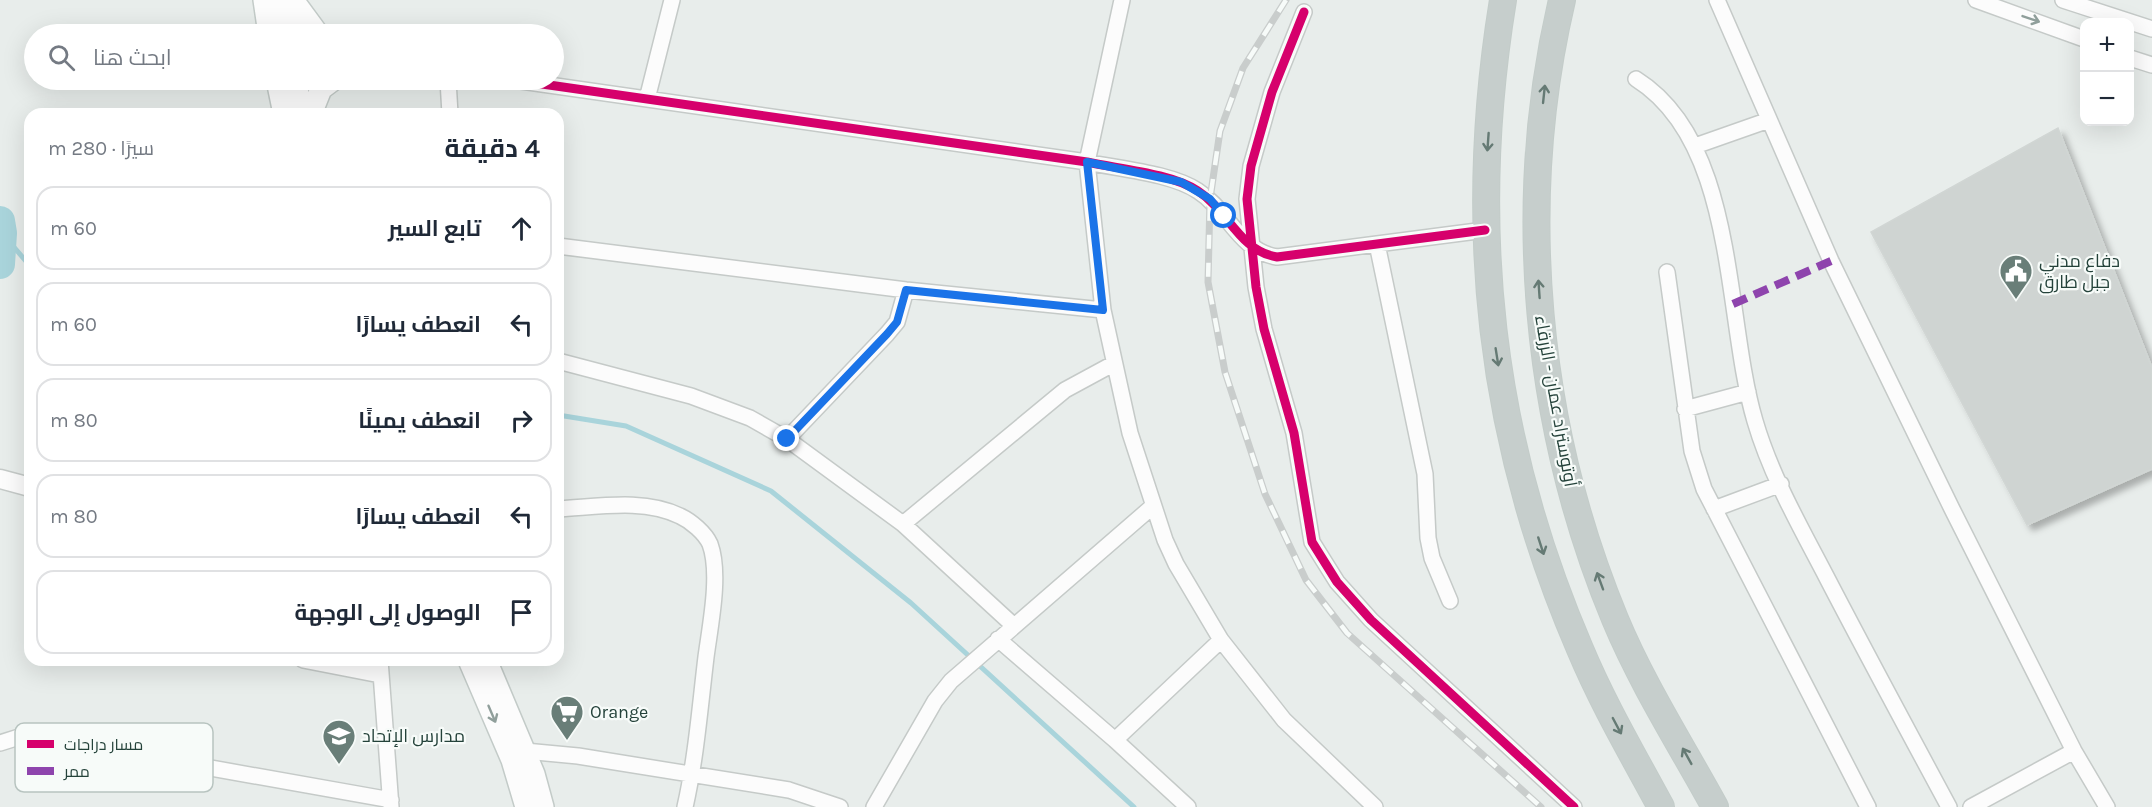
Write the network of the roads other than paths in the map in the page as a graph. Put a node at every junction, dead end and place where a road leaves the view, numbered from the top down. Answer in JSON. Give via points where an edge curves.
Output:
{"nodes":[{"id":1,"x":264,"y":0,"type":"edge"},
{"id":2,"x":284,"y":0,"type":"edge"},
{"id":3,"x":293,"y":0,"type":"edge"},
{"id":4,"x":672,"y":0,"type":"edge"},
{"id":5,"x":1122,"y":0,"type":"edge"},
{"id":6,"x":1503,"y":0,"type":"edge"},
{"id":7,"x":1562,"y":0,"type":"edge"},
{"id":8,"x":1717,"y":0,"type":"edge"},
{"id":9,"x":1976,"y":0,"type":"edge"},
{"id":10,"x":2063,"y":0,"type":"edge"},
{"id":11,"x":1304,"y":12,"type":"dead end"},
{"id":12,"x":268,"y":24,"type":"edge"},
{"id":13,"x":288,"y":24,"type":"edge"},
{"id":14,"x":311,"y":24,"type":"edge"},
{"id":15,"x":2152,"y":29,"type":"edge"},
{"id":16,"x":2080,"y":37,"type":"edge"},
{"id":17,"x":2134,"y":58,"type":"edge"},
{"id":18,"x":2152,"y":65,"type":"edge"},
{"id":19,"x":1636,"y":79,"type":"dead end"},
{"id":20,"x":564,"y":87,"type":"edge"},
{"id":21,"x":279,"y":90,"type":"edge"},
{"id":22,"x":297,"y":90,"type":"edge"},
{"id":23,"x":320,"y":90,"type":"edge"},
{"id":24,"x":449,"y":90,"type":"edge"},
{"id":25,"x":647,"y":99,"type":"junction"},
{"id":26,"x":283,"y":108,"type":"edge"},
{"id":27,"x":300,"y":108,"type":"edge"},
{"id":28,"x":313,"y":108,"type":"edge"},
{"id":29,"x":450,"y":108,"type":"edge"},
{"id":30,"x":1769,"y":120,"type":"junction"},
{"id":31,"x":1695,"y":146,"type":"junction"},
{"id":32,"x":1087,"y":162,"type":"junction"},
{"id":33,"x":1485,"y":230,"type":"junction"},
{"id":34,"x":1377,"y":244,"type":"junction"},
{"id":35,"x":1251,"y":246,"type":"junction"},
{"id":36,"x":564,"y":247,"type":"edge"},
{"id":37,"x":1667,"y":272,"type":"dead end"},
{"id":38,"x":906,"y":290,"type":"junction"},
{"id":39,"x":1103,"y":310,"type":"junction"},
{"id":40,"x":564,"y":363,"type":"edge"},
{"id":41,"x":1113,"y":364,"type":"junction"},
{"id":42,"x":1748,"y":392,"type":"junction"},
{"id":43,"x":1685,"y":409,"type":"junction"},
{"id":44,"x":787,"y":439,"type":"junction"},
{"id":45,"x":0,"y":479,"type":"edge"},
{"id":46,"x":1781,"y":484,"type":"junction"},
{"id":47,"x":24,"y":486,"type":"edge"},
{"id":48,"x":0,"y":491,"type":"edge"},
{"id":49,"x":24,"y":498,"type":"edge"},
{"id":50,"x":1153,"y":506,"type":"junction"},
{"id":51,"x":564,"y":509,"type":"edge"},
{"id":52,"x":1713,"y":509,"type":"junction"},
{"id":53,"x":903,"y":524,"type":"junction"},
{"id":54,"x":1450,"y":601,"type":"dead end"},
{"id":55,"x":1013,"y":625,"type":"junction"},
{"id":56,"x":998,"y":639,"type":"junction"},
{"id":57,"x":1221,"y":640,"type":"junction"},
{"id":58,"x":380,"y":666,"type":"edge"},
{"id":59,"x":472,"y":666,"type":"edge"},
{"id":60,"x":489,"y":666,"type":"edge"},
{"id":61,"x":15,"y":738,"type":"edge"},
{"id":62,"x":1115,"y":740,"type":"junction"},
{"id":63,"x":0,"y":743,"type":"edge"},
{"id":64,"x":2074,"y":751,"type":"junction"},
{"id":65,"x":525,"y":752,"type":"junction"},
{"id":66,"x":213,"y":770,"type":"edge"},
{"id":67,"x":692,"y":775,"type":"junction"},
{"id":68,"x":391,"y":803,"type":"edge"},
{"id":69,"x":526,"y":807,"type":"edge"},
{"id":70,"x":543,"y":807,"type":"edge"},
{"id":71,"x":686,"y":807,"type":"edge"},
{"id":72,"x":840,"y":807,"type":"edge"},
{"id":73,"x":874,"y":807,"type":"edge"},
{"id":74,"x":1188,"y":807,"type":"edge"},
{"id":75,"x":1375,"y":807,"type":"edge"},
{"id":76,"x":1574,"y":807,"type":"edge"},
{"id":77,"x":1661,"y":807,"type":"edge"},
{"id":78,"x":1715,"y":807,"type":"edge"},
{"id":79,"x":1868,"y":807,"type":"edge"},
{"id":80,"x":1949,"y":807,"type":"edge"},
{"id":81,"x":1971,"y":807,"type":"edge"},
{"id":82,"x":2107,"y":807,"type":"edge"}],
"edges":[{"from":1,"to":12,"type":"main road"},
{"from":2,"to":13,"type":"main road"},
{"from":3,"to":14,"type":"main road"},
{"from":4,"to":25,"type":"street"},
{"from":5,"to":32,"type":"street"},
{"from":6,"to":33,"type":"highway","one_way":true,"via":[[1492,79]]},
{"from":78,"to":7,"type":"highway","name":"أوتوستراد عمان - الزرقاء","one_way":true,"via":[[1616,621],[1585,537],[1560,442],[1543,331],[1537,225],[1546,74]]},
{"from":8,"to":30,"type":"street"},
{"from":9,"to":16,"type":"street","one_way":true},
{"from":10,"to":15,"type":"street"},
{"from":11,"to":35,"type":"street","via":[[1272,92],[1251,166],[1247,199]]},
{"from":17,"to":18,"type":"street"},
{"from":19,"to":31,"type":"street","via":[[1671,109]]},
{"from":20,"to":25,"type":"street"},
{"from":21,"to":26,"type":"main road"},
{"from":22,"to":27,"type":"main road"},
{"from":23,"to":28,"type":"main road"},
{"from":24,"to":29,"type":"street"},
{"from":25,"to":32,"type":"street"},
{"from":30,"to":31,"type":"street"},
{"from":30,"to":64,"type":"street","via":[[1893,390]]},
{"from":31,"to":42,"type":"street","via":[[1724,249]]},
{"from":32,"to":35,"type":"street","via":[[1197,189]]},
{"from":32,"to":39,"type":"street"},
{"from":33,"to":34,"type":"street"},
{"from":33,"to":77,"type":"highway","one_way":true,"via":[[1489,299],[1502,389],[1533,521],[1580,649]]},
{"from":34,"to":35,"type":"street","via":[[1277,257]]},
{"from":34,"to":54,"type":"street","via":[[1425,474],[1432,558]]},
{"from":35,"to":76,"type":"street","via":[[1264,329],[1293,433],[1308,527],[1318,556],[1371,620]]},
{"from":36,"to":38,"type":"street"},
{"from":37,"to":43,"type":"street"},
{"from":38,"to":39,"type":"street"},
{"from":38,"to":44,"type":"street","via":[[897,322]]},
{"from":39,"to":41,"type":"street"},
{"from":40,"to":44,"type":"street","via":[[692,396],[750,418]]},
{"from":41,"to":50,"type":"street"},
{"from":41,"to":53,"type":"street","via":[[1065,390]]},
{"from":42,"to":43,"type":"street"},
{"from":42,"to":46,"type":"street","via":[[1755,422]]},
{"from":43,"to":52,"type":"street","via":[[1692,451]]},
{"from":44,"to":53,"type":"street"},
{"from":45,"to":47,"type":"street"},
{"from":46,"to":52,"type":"street"},
{"from":46,"to":80,"type":"street"},
{"from":48,"to":49,"type":"street"},
{"from":50,"to":55,"type":"street"},
{"from":50,"to":57,"type":"street","via":[[1176,564]]},
{"from":51,"to":67,"type":"street","via":[[646,506],[666,510],[697,528],[709,543],[713,598]]},
{"from":52,"to":79,"type":"street"},
{"from":53,"to":55,"type":"street"},
{"from":55,"to":56,"type":"street"},
{"from":56,"to":62,"type":"street"},
{"from":56,"to":73,"type":"street","via":[[951,681],[935,701]]},
{"from":57,"to":62,"type":"street"},
{"from":57,"to":75,"type":"street","via":[[1284,720]]},
{"from":58,"to":68,"type":"street"},
{"from":59,"to":69,"type":"main road","one_way":true,"via":[[512,760]]},
{"from":60,"to":65,"type":"main road"},
{"from":61,"to":63,"type":"street"},
{"from":62,"to":74,"type":"street"},
{"from":64,"to":81,"type":"street"},
{"from":64,"to":82,"type":"street"},
{"from":65,"to":67,"type":"street","via":[[578,756]]},
{"from":65,"to":70,"type":"main road"},
{"from":66,"to":68,"type":"street"},
{"from":67,"to":71,"type":"street"},
{"from":67,"to":72,"type":"street","via":[[789,790]]}]}
